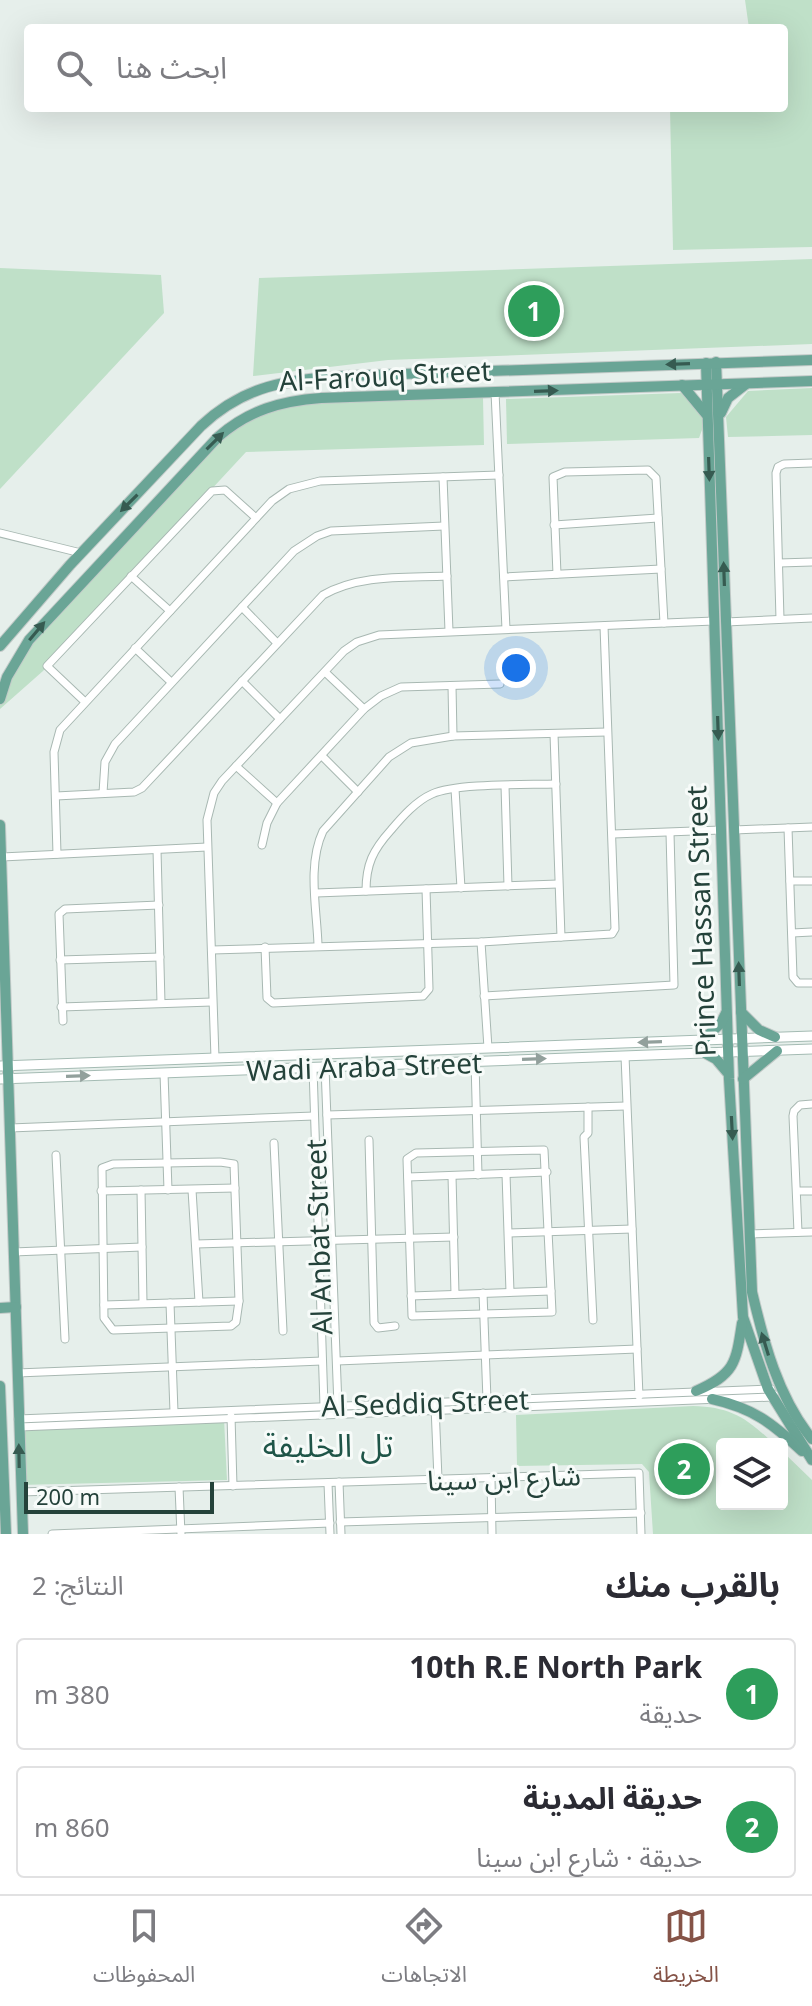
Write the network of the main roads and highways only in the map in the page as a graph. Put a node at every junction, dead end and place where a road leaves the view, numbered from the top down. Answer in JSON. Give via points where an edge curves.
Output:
{"nodes":[{"id":1,"x":812,"y":360,"type":"edge"},
{"id":2,"x":711,"y":362,"type":"junction"},
{"id":3,"x":812,"y":381,"type":"edge"},
{"id":4,"x":747,"y":383,"type":"junction"},
{"id":5,"x":712,"y":384,"type":"junction"},
{"id":6,"x":682,"y":385,"type":"junction"},
{"id":7,"x":713,"y":417,"type":"junction"},
{"id":8,"x":0,"y":646,"type":"edge"},
{"id":9,"x":0,"y":699,"type":"edge"},
{"id":10,"x":0,"y":825,"type":"edge"},
{"id":11,"x":2,"y":857,"type":"edge"},
{"id":12,"x":727,"y":1011,"type":"junction"},
{"id":13,"x":741,"y":1012,"type":"junction"},
{"id":14,"x":812,"y":1036,"type":"edge"},
{"id":15,"x":775,"y":1037,"type":"junction"},
{"id":16,"x":728,"y":1039,"type":"junction"},
{"id":17,"x":742,"y":1039,"type":"junction"},
{"id":18,"x":703,"y":1040,"type":"junction"},
{"id":19,"x":812,"y":1049,"type":"edge"},
{"id":20,"x":421,"y":1050,"type":"junction"},
{"id":21,"x":777,"y":1051,"type":"junction"},
{"id":22,"x":728,"y":1052,"type":"junction"},
{"id":23,"x":742,"y":1052,"type":"junction"},
{"id":24,"x":705,"y":1053,"type":"junction"},
{"id":25,"x":422,"y":1064,"type":"junction"},
{"id":26,"x":4,"y":1066,"type":"edge"},
{"id":27,"x":4,"y":1079,"type":"edge"},
{"id":28,"x":729,"y":1079,"type":"junction"},
{"id":29,"x":743,"y":1079,"type":"junction"},
{"id":30,"x":16,"y":1307,"type":"junction"},
{"id":31,"x":0,"y":1308,"type":"edge"},
{"id":32,"x":743,"y":1317,"type":"junction"},
{"id":33,"x":0,"y":1386,"type":"edge"},
{"id":34,"x":696,"y":1391,"type":"road end"},
{"id":35,"x":776,"y":1391,"type":"junction"},
{"id":36,"x":712,"y":1399,"type":"road end"},
{"id":37,"x":812,"y":1439,"type":"edge"},
{"id":38,"x":812,"y":1459,"type":"edge"},
{"id":39,"x":6,"y":1534,"type":"edge"},
{"id":40,"x":23,"y":1534,"type":"edge"}],
"edges":[{"from":1,"to":2,"type":"main road","name":"Al-Farouq Street"},
{"from":2,"to":5,"type":"main road","name":"Prince Hassan Street"},
{"from":2,"to":8,"type":"main road","name":"Al-Farouq Street","one_way":true,"via":[[270,384],[215,414]]},
{"from":3,"to":4,"type":"main road","name":"Al-Farouq Street"},
{"from":4,"to":5,"type":"main road","name":"Al-Farouq Street"},
{"from":4,"to":7,"type":"main road"},
{"from":5,"to":6,"type":"main road","name":"Al-Farouq Street"},
{"from":5,"to":7,"type":"main road","name":"Prince Hassan Street"},
{"from":6,"to":7,"type":"main road"},
{"from":9,"to":6,"type":"main road","name":"Al-Farouq Street","one_way":true,"via":[[13,664],[45,622],[232,424],[264,408],[288,401]]},
{"from":7,"to":12,"type":"main road","name":"Prince Hassan Street","one_way":true},
{"from":13,"to":7,"type":"main road","name":"Prince Hassan Street","one_way":true},
{"from":10,"to":11,"type":"main road"},
{"from":11,"to":26,"type":"main road"},
{"from":12,"to":16,"type":"main road","name":"Prince Hassan Street"},
{"from":12,"to":18,"type":"main road"},
{"from":13,"to":15,"type":"main road"},
{"from":13,"to":17,"type":"main road","name":"Prince Hassan Street"},
{"from":14,"to":15,"type":"main road","name":"Wadi Araba Street"},
{"from":15,"to":17,"type":"main road","name":"Wadi Araba Street"},
{"from":16,"to":17,"type":"main road","name":"Wadi Araba Street"},
{"from":16,"to":18,"type":"main road","name":"Wadi Araba Street"},
{"from":16,"to":22,"type":"main road","name":"Prince Hassan Street"},
{"from":17,"to":23,"type":"main road","name":"Prince Hassan Street"},
{"from":18,"to":20,"type":"main road","name":"Wadi Araba Street","one_way":true},
{"from":19,"to":21,"type":"main road","name":"Wadi Araba Street"},
{"from":20,"to":25,"type":"main road"},
{"from":20,"to":26,"type":"main road","name":"Wadi Araba Street"},
{"from":21,"to":23,"type":"main road","name":"Wadi Araba Street"},
{"from":21,"to":29,"type":"main road"},
{"from":22,"to":23,"type":"main road","name":"Wadi Araba Street"},
{"from":22,"to":24,"type":"main road","name":"Wadi Araba Street"},
{"from":22,"to":28,"type":"main road","name":"Prince Hassan Street"},
{"from":23,"to":29,"type":"main road","name":"Prince Hassan Street"},
{"from":25,"to":24,"type":"main road","name":"Wadi Araba Street","one_way":true},
{"from":24,"to":28,"type":"main road","via":[[721,1064]]},
{"from":27,"to":25,"type":"main road","name":"Wadi Araba Street","one_way":true},
{"from":26,"to":27,"type":"main road"},
{"from":27,"to":30,"type":"main road"},
{"from":28,"to":32,"type":"main road","name":"Prince Hassan Street","one_way":true},
{"from":35,"to":29,"type":"main road","name":"Prince Hassan Street","one_way":true,"via":[[752,1292]]},
{"from":30,"to":31,"type":"main road"},
{"from":40,"to":30,"type":"main road","one_way":true},
{"from":32,"to":34,"type":"main road","via":[[732,1366],[717,1382]]},
{"from":32,"to":35,"type":"main road","name":"Prince Hassan Street"},
{"from":33,"to":39,"type":"main road"},
{"from":35,"to":37,"type":"main road","name":"Prince Hassan Street"},
{"from":35,"to":38,"type":"main road","name":"Prince Hassan Street"},
{"from":36,"to":38,"type":"main road","via":[[766,1419]]}]}
